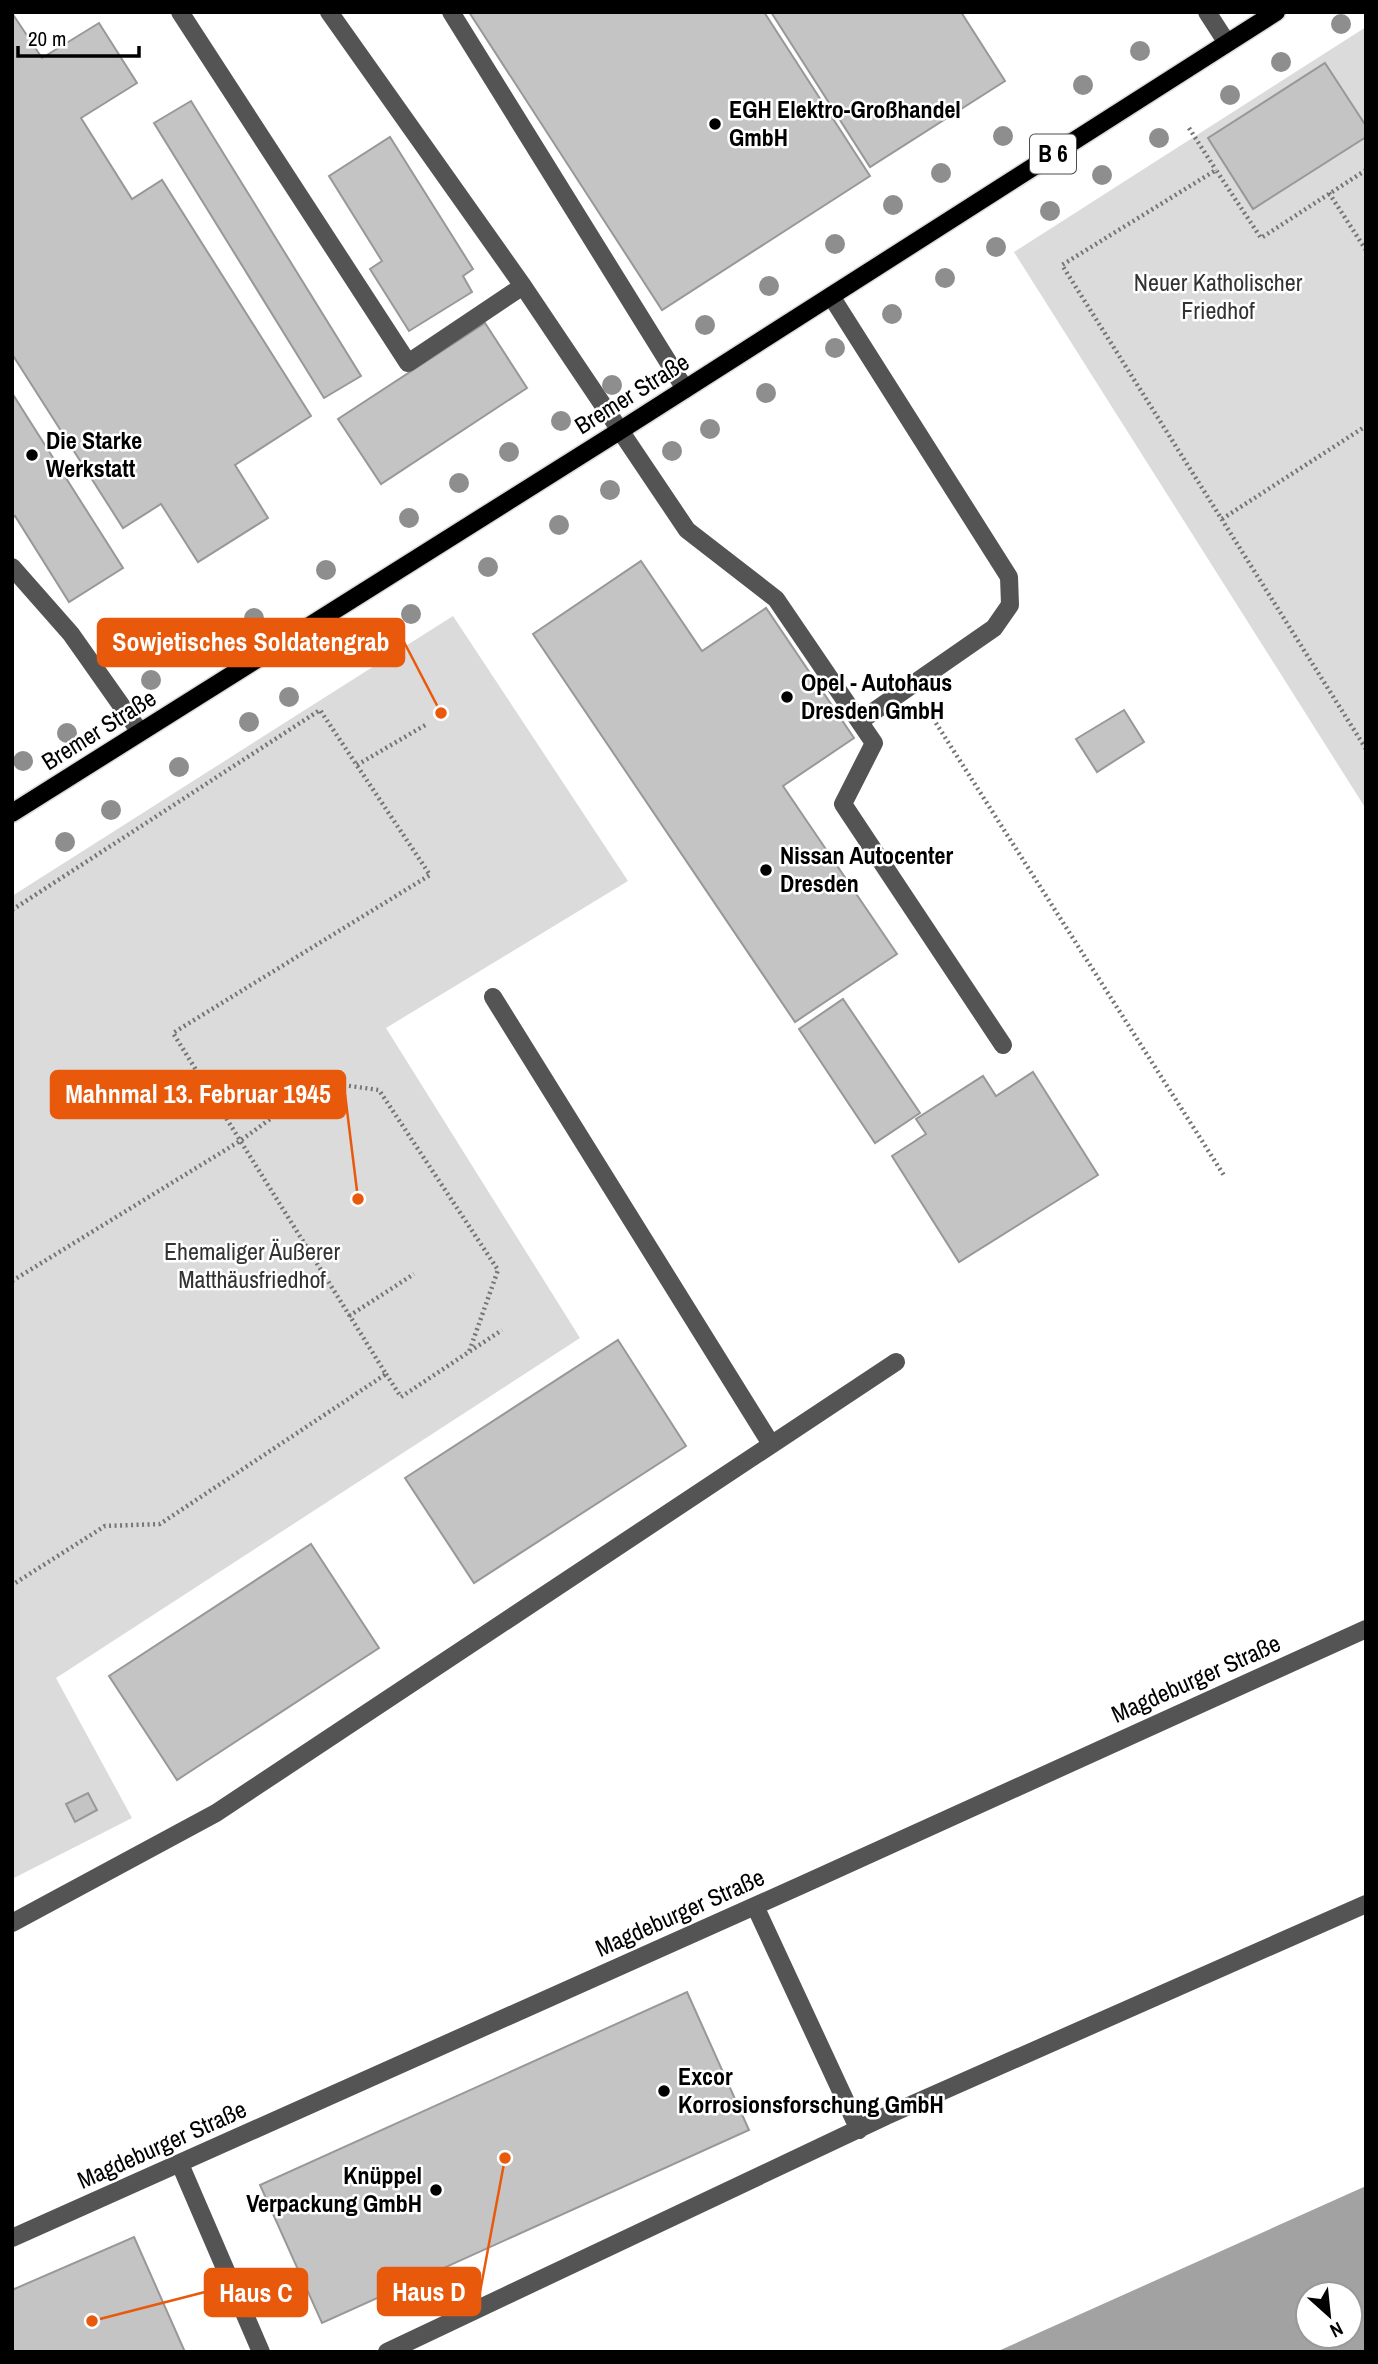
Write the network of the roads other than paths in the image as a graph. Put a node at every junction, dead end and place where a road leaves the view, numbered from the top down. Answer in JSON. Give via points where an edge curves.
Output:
{"nodes":[{"id":1,"x":180,"y":12,"type":"edge"},
{"id":2,"x":329,"y":12,"type":"edge"},
{"id":3,"x":451,"y":12,"type":"edge"},
{"id":4,"x":1208,"y":12,"type":"edge"},
{"id":5,"x":1276,"y":12,"type":"edge"},
{"id":6,"x":1227,"y":43,"type":"junction"},
{"id":7,"x":523,"y":286,"type":"junction"},
{"id":8,"x":831,"y":296,"type":"junction"},
{"id":9,"x":685,"y":389,"type":"junction"},
{"id":10,"x":621,"y":430,"type":"junction"},
{"id":11,"x":12,"y":568,"type":"edge"},
{"id":12,"x":860,"y":721,"type":"junction"},
{"id":13,"x":140,"y":732,"type":"junction"},
{"id":14,"x":12,"y":813,"type":"edge"},
{"id":15,"x":494,"y":997,"type":"dead end"},
{"id":16,"x":1003,"y":1045,"type":"dead end"},
{"id":17,"x":896,"y":1362,"type":"dead end"},
{"id":18,"x":771,"y":1444,"type":"junction"},
{"id":19,"x":1366,"y":1629,"type":"edge"},
{"id":20,"x":1366,"y":1904,"type":"edge"},
{"id":21,"x":755,"y":1906,"type":"junction"},
{"id":22,"x":12,"y":1923,"type":"edge"},
{"id":23,"x":859,"y":2130,"type":"junction"},
{"id":24,"x":180,"y":2164,"type":"junction"},
{"id":25,"x":12,"y":2238,"type":"edge"},
{"id":26,"x":261,"y":2352,"type":"edge"},
{"id":27,"x":387,"y":2352,"type":"edge"}],
"edges":[{"from":1,"to":7,"type":"street","via":[[408,363]]},
{"from":2,"to":7,"type":"street"},
{"from":3,"to":9,"type":"street"},
{"from":4,"to":6,"type":"street"},
{"from":5,"to":6,"type":"main road","name":"Bremer Straße","number":"B 6"},
{"from":6,"to":8,"type":"main road","name":"Bremer Straße","number":"B 6"},
{"from":7,"to":10,"type":"street"},
{"from":8,"to":9,"type":"main road","name":"Bremer Straße","number":"B 6"},
{"from":8,"to":12,"type":"street","via":[[1009,578],[1010,605],[994,628]]},
{"from":9,"to":10,"type":"main road","name":"Bremer Straße","number":"B 6"},
{"from":10,"to":12,"type":"street","via":[[687,530],[776,599]]},
{"from":10,"to":13,"type":"main road","name":"Bremer Straße","number":"B 6"},
{"from":11,"to":13,"type":"street","via":[[71,634]]},
{"from":12,"to":16,"type":"street","via":[[874,743],[843,804]]},
{"from":13,"to":14,"type":"main road","name":"Bremer Straße","number":"B 6"},
{"from":15,"to":18,"type":"street"},
{"from":17,"to":18,"type":"street"},
{"from":18,"to":22,"type":"street","via":[[216,1813]]},
{"from":19,"to":21,"type":"street","name":"Magdeburger Straße"},
{"from":20,"to":23,"type":"street"},
{"from":21,"to":23,"type":"street"},
{"from":21,"to":24,"type":"street","name":"Magdeburger Straße"},
{"from":23,"to":27,"type":"street"},
{"from":24,"to":25,"type":"street","name":"Magdeburger Straße"},
{"from":24,"to":26,"type":"street"}]}
